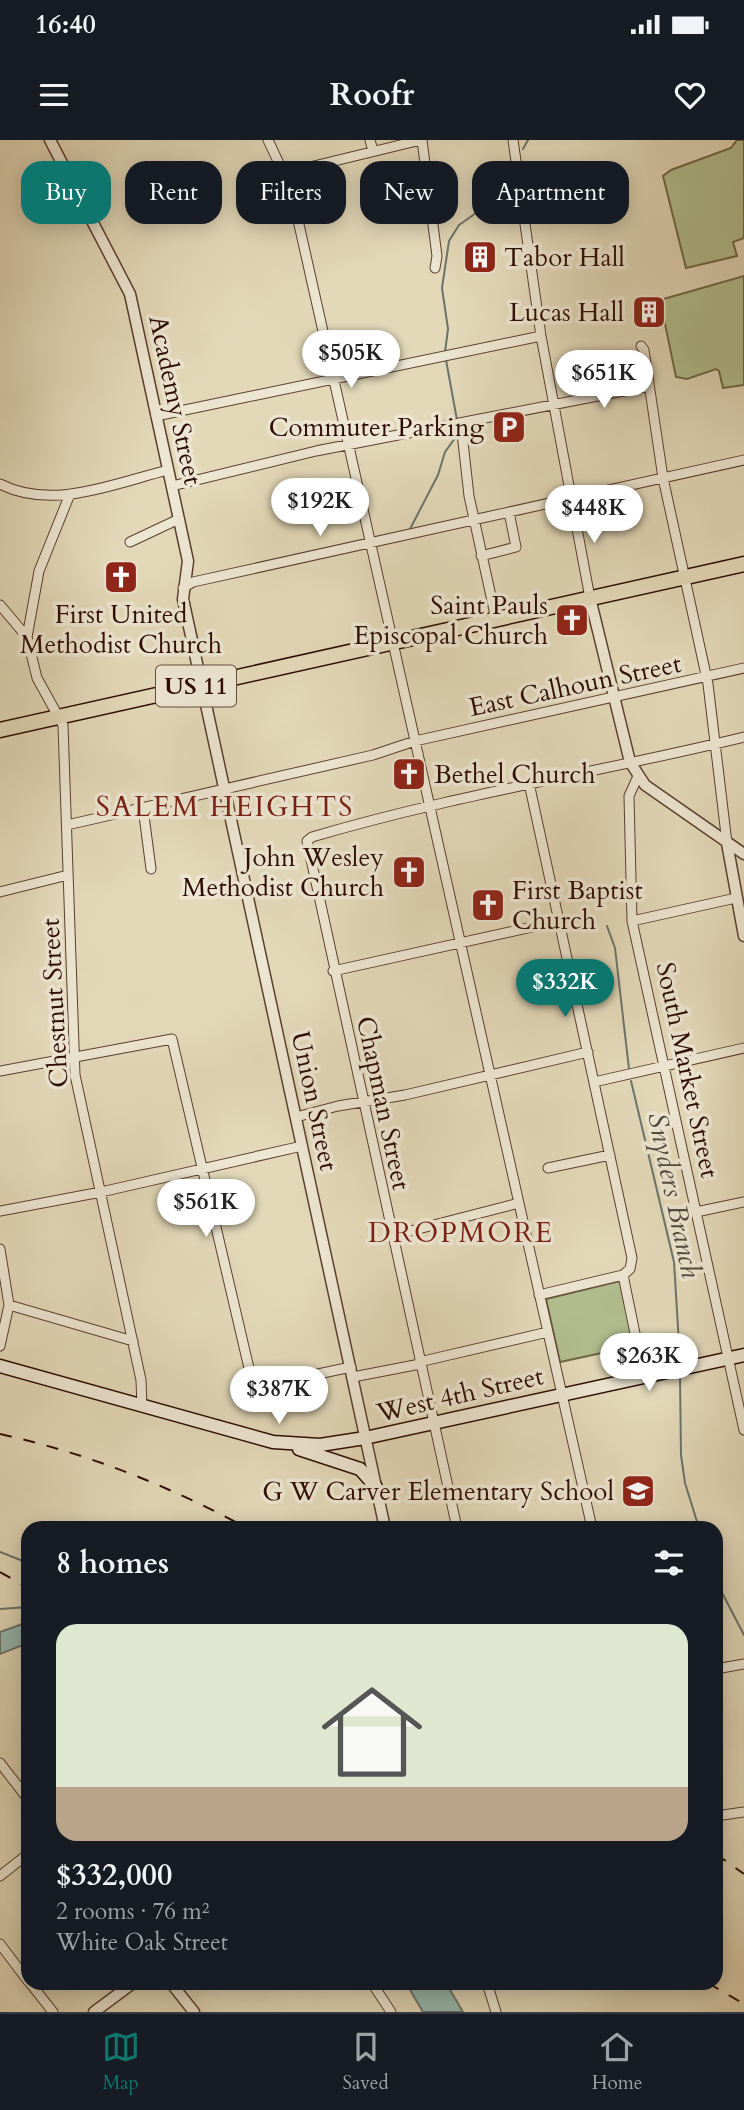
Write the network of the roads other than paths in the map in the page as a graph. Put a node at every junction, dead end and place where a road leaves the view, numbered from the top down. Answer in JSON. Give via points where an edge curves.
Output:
{"nodes":[{"id":1,"x":50,"y":140,"type":"edge"},
{"id":2,"x":268,"y":140,"type":"edge"},
{"id":3,"x":370,"y":140,"type":"edge"},
{"id":4,"x":422,"y":140,"type":"edge"},
{"id":5,"x":513,"y":140,"type":"edge"},
{"id":6,"x":373,"y":151,"type":"junction"},
{"id":7,"x":279,"y":161,"type":"edge"},
{"id":8,"x":333,"y":161,"type":"edge"},
{"id":9,"x":297,"y":224,"type":"edge"},
{"id":10,"x":435,"y":268,"type":"dead end"},
{"id":11,"x":541,"y":336,"type":"junction"},
{"id":12,"x":640,"y":346,"type":"dead end"},
{"id":13,"x":333,"y":379,"type":"junction"},
{"id":14,"x":649,"y":386,"type":"junction"},
{"id":15,"x":553,"y":405,"type":"junction"},
{"id":16,"x":156,"y":416,"type":"junction"},
{"id":17,"x":461,"y":425,"type":"junction"},
{"id":18,"x":349,"y":447,"type":"junction"},
{"id":19,"x":744,"y":460,"type":"edge"},
{"id":20,"x":168,"y":470,"type":"junction"},
{"id":21,"x":663,"y":478,"type":"junction"},
{"id":22,"x":0,"y":484,"type":"edge"},
{"id":23,"x":172,"y":486,"type":"junction"},
{"id":24,"x":70,"y":494,"type":"junction"},
{"id":25,"x":569,"y":498,"type":"junction"},
{"id":26,"x":509,"y":512,"type":"junction"},
{"id":27,"x":179,"y":519,"type":"junction"},
{"id":28,"x":473,"y":520,"type":"junction"},
{"id":29,"x":130,"y":542,"type":"dead end"},
{"id":30,"x":370,"y":543,"type":"junction"},
{"id":31,"x":481,"y":556,"type":"junction"},
{"id":32,"x":744,"y":564,"type":"edge"},
{"id":33,"x":687,"y":577,"type":"junction"},
{"id":34,"x":183,"y":588,"type":"junction"},
{"id":35,"x":590,"y":598,"type":"junction"},
{"id":36,"x":0,"y":604,"type":"edge"},
{"id":37,"x":496,"y":619,"type":"junction"},
{"id":38,"x":27,"y":636,"type":"junction"},
{"id":39,"x":392,"y":642,"type":"junction"},
{"id":40,"x":744,"y":668,"type":"edge"},
{"id":41,"x":707,"y":677,"type":"junction"},
{"id":42,"x":201,"y":685,"type":"junction"},
{"id":43,"x":613,"y":698,"type":"junction"},
{"id":44,"x":60,"y":717,"type":"junction"},
{"id":45,"x":0,"y":730,"type":"edge"},
{"id":46,"x":744,"y":737,"type":"edge"},
{"id":47,"x":415,"y":741,"type":"junction"},
{"id":48,"x":716,"y":744,"type":"junction"},
{"id":49,"x":629,"y":762,"type":"junction"},
{"id":50,"x":638,"y":776,"type":"junction"},
{"id":51,"x":529,"y":783,"type":"junction"},
{"id":52,"x":224,"y":789,"type":"junction"},
{"id":53,"x":430,"y":806,"type":"junction"},
{"id":54,"x":144,"y":808,"type":"junction"},
{"id":55,"x":66,"y":825,"type":"junction"},
{"id":56,"x":727,"y":842,"type":"junction"},
{"id":57,"x":744,"y":854,"type":"edge"},
{"id":58,"x":151,"y":869,"type":"dead end"},
{"id":59,"x":68,"y":875,"type":"junction"},
{"id":60,"x":0,"y":892,"type":"edge"},
{"id":61,"x":736,"y":898,"type":"junction"},
{"id":62,"x":559,"y":921,"type":"junction"},
{"id":63,"x":632,"y":921,"type":"junction"},
{"id":64,"x":744,"y":936,"type":"edge"},
{"id":65,"x":462,"y":942,"type":"junction"},
{"id":66,"x":333,"y":971,"type":"junction"},
{"id":67,"x":744,"y":1048,"type":"edge"},
{"id":68,"x":588,"y":1052,"type":"junction"},
{"id":69,"x":73,"y":1057,"type":"junction"},
{"id":70,"x":664,"y":1067,"type":"junction"},
{"id":71,"x":0,"y":1071,"type":"edge"},
{"id":72,"x":491,"y":1075,"type":"junction"},
{"id":73,"x":594,"y":1082,"type":"junction"},
{"id":74,"x":362,"y":1103,"type":"junction"},
{"id":75,"x":296,"y":1117,"type":"junction"},
{"id":76,"x":302,"y":1146,"type":"junction"},
{"id":77,"x":610,"y":1155,"type":"junction"},
{"id":78,"x":201,"y":1168,"type":"junction"},
{"id":79,"x":548,"y":1168,"type":"dead end"},
{"id":80,"x":101,"y":1192,"type":"junction"},
{"id":81,"x":744,"y":1202,"type":"edge"},
{"id":82,"x":519,"y":1203,"type":"junction"},
{"id":83,"x":0,"y":1211,"type":"edge"},
{"id":84,"x":696,"y":1212,"type":"junction"},
{"id":85,"x":391,"y":1236,"type":"junction"},
{"id":86,"x":0,"y":1249,"type":"edge"},
{"id":87,"x":623,"y":1275,"type":"junction"},
{"id":88,"x":539,"y":1295,"type":"junction"},
{"id":89,"x":9,"y":1305,"type":"junction"},
{"id":90,"x":548,"y":1332,"type":"junction"},
{"id":91,"x":133,"y":1341,"type":"junction"},
{"id":92,"x":0,"y":1346,"type":"edge"},
{"id":93,"x":744,"y":1355,"type":"edge"},
{"id":94,"x":728,"y":1358,"type":"junction"},
{"id":95,"x":419,"y":1363,"type":"junction"},
{"id":96,"x":0,"y":1366,"type":"edge"},
{"id":97,"x":352,"y":1372,"type":"junction"},
{"id":98,"x":643,"y":1377,"type":"junction"},
{"id":99,"x":562,"y":1395,"type":"junction"},
{"id":100,"x":142,"y":1406,"type":"junction"},
{"id":101,"x":433,"y":1423,"type":"junction"},
{"id":102,"x":744,"y":1430,"type":"edge"},
{"id":103,"x":365,"y":1438,"type":"junction"},
{"id":104,"x":289,"y":1445,"type":"junction"},
{"id":105,"x":376,"y":1487,"type":"junction"},
{"id":106,"x":383,"y":1521,"type":"edge"},
{"id":107,"x":455,"y":1521,"type":"edge"},
{"id":108,"x":590,"y":1521,"type":"edge"},
{"id":109,"x":744,"y":1664,"type":"edge"},
{"id":110,"x":723,"y":1668,"type":"edge"},
{"id":111,"x":0,"y":1763,"type":"edge"},
{"id":112,"x":21,"y":1790,"type":"edge"},
{"id":113,"x":743,"y":1812,"type":"edge"},
{"id":114,"x":723,"y":1815,"type":"edge"},
{"id":115,"x":21,"y":1860,"type":"edge"},
{"id":116,"x":0,"y":1876,"type":"edge"},
{"id":117,"x":0,"y":1944,"type":"edge"},
{"id":118,"x":21,"y":1972,"type":"edge"},
{"id":119,"x":35,"y":1990,"type":"edge"},
{"id":120,"x":124,"y":1990,"type":"edge"},
{"id":121,"x":177,"y":1990,"type":"edge"},
{"id":122,"x":377,"y":1990,"type":"edge"},
{"id":123,"x":488,"y":1990,"type":"edge"},
{"id":124,"x":52,"y":2012,"type":"edge"},
{"id":125,"x":94,"y":2012,"type":"edge"},
{"id":126,"x":194,"y":2012,"type":"edge"},
{"id":127,"x":391,"y":2012,"type":"edge"},
{"id":128,"x":496,"y":2012,"type":"edge"}],
"edges":[{"from":1,"to":16,"type":"street","name":"Academy Street","via":[[125,280]]},
{"from":2,"to":7,"type":"street"},
{"from":3,"to":6,"type":"street"},
{"from":4,"to":6,"type":"street"},
{"from":4,"to":10,"type":"street"},
{"from":5,"to":11,"type":"street"},
{"from":6,"to":8,"type":"street"},
{"from":9,"to":13,"type":"street"},
{"from":11,"to":13,"type":"street"},
{"from":11,"to":15,"type":"street"},
{"from":12,"to":14,"type":"street"},
{"from":13,"to":16,"type":"street"},
{"from":13,"to":18,"type":"street"},
{"from":14,"to":15,"type":"street"},
{"from":14,"to":21,"type":"street"},
{"from":15,"to":17,"type":"street"},
{"from":15,"to":25,"type":"street"},
{"from":16,"to":20,"type":"street","name":"Academy Street"},
{"from":17,"to":18,"type":"street"},
{"from":17,"to":28,"type":"street"},
{"from":18,"to":23,"type":"street"},
{"from":18,"to":30,"type":"street"},
{"from":19,"to":21,"type":"street"},
{"from":20,"to":23,"type":"street","name":"Academy Street"},
{"from":20,"to":24,"type":"street"},
{"from":21,"to":25,"type":"street"},
{"from":21,"to":33,"type":"street"},
{"from":22,"to":24,"type":"street","via":[[31,495]]},
{"from":23,"to":27,"type":"street","name":"Academy Street"},
{"from":24,"to":38,"type":"street","via":[[39,571]]},
{"from":25,"to":26,"type":"street"},
{"from":25,"to":35,"type":"street"},
{"from":26,"to":28,"type":"street"},
{"from":26,"to":31,"type":"street","via":[[516,547]]},
{"from":27,"to":29,"type":"street"},
{"from":27,"to":34,"type":"street","name":"Academy Street","via":[[188,561]]},
{"from":28,"to":30,"type":"street"},
{"from":28,"to":31,"type":"street"},
{"from":30,"to":34,"type":"street"},
{"from":30,"to":39,"type":"street"},
{"from":31,"to":37,"type":"street"},
{"from":32,"to":33,"type":"main road","number":"US 11"},
{"from":33,"to":35,"type":"main road","number":"US 11"},
{"from":33,"to":41,"type":"street"},
{"from":34,"to":42,"type":"street","name":"Academy Street"},
{"from":35,"to":37,"type":"main road","number":"US 11"},
{"from":35,"to":43,"type":"street"},
{"from":36,"to":38,"type":"street"},
{"from":37,"to":39,"type":"main road","number":"US 11"},
{"from":38,"to":44,"type":"street","via":[[37,678]]},
{"from":39,"to":42,"type":"main road","number":"US 11"},
{"from":39,"to":47,"type":"street"},
{"from":40,"to":41,"type":"street","name":"East Calhoun Street"},
{"from":41,"to":43,"type":"street","name":"East Calhoun Street"},
{"from":41,"to":48,"type":"street"},
{"from":42,"to":44,"type":"main road","number":"US 11"},
{"from":42,"to":52,"type":"street","name":"Union Street"},
{"from":43,"to":47,"type":"street","name":"East Calhoun Street"},
{"from":43,"to":49,"type":"street"},
{"from":44,"to":45,"type":"main road","number":"US 11"},
{"from":44,"to":55,"type":"street","name":"Chestnut Street"},
{"from":46,"to":48,"type":"street"},
{"from":47,"to":52,"type":"street","name":"East Calhoun Street"},
{"from":47,"to":53,"type":"street"},
{"from":48,"to":49,"type":"street"},
{"from":48,"to":56,"type":"street"},
{"from":49,"to":50,"type":"street"},
{"from":49,"to":51,"type":"street"},
{"from":50,"to":56,"type":"street","via":[[660,797]]},
{"from":50,"to":63,"type":"street","name":"South Market Street","via":[[629,796]]},
{"from":51,"to":53,"type":"street"},
{"from":51,"to":62,"type":"street"},
{"from":52,"to":54,"type":"street","name":"East Calhoun Street"},
{"from":52,"to":75,"type":"street","name":"Union Street"},
{"from":53,"to":65,"type":"street"},
{"from":53,"to":66,"type":"street","name":"Chapman Street","via":[[312,837],[306,845]]},
{"from":54,"to":55,"type":"street","name":"East Calhoun Street"},
{"from":54,"to":58,"type":"street"},
{"from":55,"to":59,"type":"street","name":"Chestnut Street"},
{"from":56,"to":57,"type":"street"},
{"from":56,"to":61,"type":"street"},
{"from":59,"to":60,"type":"street"},
{"from":59,"to":69,"type":"street","name":"Chestnut Street"},
{"from":61,"to":63,"type":"street"},
{"from":61,"to":64,"type":"street"},
{"from":62,"to":65,"type":"street"},
{"from":62,"to":68,"type":"street"},
{"from":63,"to":70,"type":"street","name":"South Market Street"},
{"from":65,"to":66,"type":"street"},
{"from":65,"to":72,"type":"street"},
{"from":66,"to":74,"type":"street","name":"Chapman Street"},
{"from":67,"to":70,"type":"street"},
{"from":68,"to":72,"type":"street"},
{"from":68,"to":73,"type":"street"},
{"from":69,"to":71,"type":"street"},
{"from":69,"to":78,"type":"street","via":[[172,1039]]},
{"from":69,"to":80,"type":"street","name":"Chestnut Street"},
{"from":70,"to":73,"type":"street"},
{"from":70,"to":84,"type":"street","name":"South Market Street"},
{"from":72,"to":74,"type":"street"},
{"from":72,"to":82,"type":"street"},
{"from":73,"to":77,"type":"street"},
{"from":74,"to":75,"type":"street"},
{"from":74,"to":85,"type":"street","name":"Chapman Street"},
{"from":75,"to":76,"type":"street","name":"Union Street"},
{"from":76,"to":78,"type":"street"},
{"from":76,"to":97,"type":"street","name":"Union Street"},
{"from":77,"to":79,"type":"street"},
{"from":77,"to":87,"type":"street","via":[[631,1249],[631,1267]]},
{"from":78,"to":80,"type":"street"},
{"from":78,"to":97,"type":"street","via":[[251,1378],[258,1385]]},
{"from":80,"to":83,"type":"street"},
{"from":80,"to":91,"type":"street","name":"Chestnut Street"},
{"from":81,"to":84,"type":"street"},
{"from":82,"to":85,"type":"street"},
{"from":82,"to":88,"type":"street"},
{"from":84,"to":94,"type":"street","name":"South Market Street"},
{"from":85,"to":95,"type":"street","name":"Chapman Street"},
{"from":86,"to":89,"type":"street"},
{"from":87,"to":88,"type":"street"},
{"from":87,"to":98,"type":"street"},
{"from":88,"to":90,"type":"street"},
{"from":89,"to":91,"type":"street"},
{"from":89,"to":92,"type":"street"},
{"from":90,"to":95,"type":"street"},
{"from":90,"to":99,"type":"street"},
{"from":91,"to":100,"type":"street","name":"Chestnut Street"},
{"from":93,"to":94,"type":"main road","name":"West 4th Street"},
{"from":94,"to":98,"type":"main road","name":"West 4th Street"},
{"from":94,"to":102,"type":"street","name":"South Market Street"},
{"from":95,"to":97,"type":"street"},
{"from":95,"to":101,"type":"street","name":"Chapman Street"},
{"from":96,"to":100,"type":"main road","name":"West 4th Street"},
{"from":97,"to":103,"type":"street","name":"Union Street"},
{"from":98,"to":99,"type":"main road","name":"West 4th Street"},
{"from":99,"to":101,"type":"main road","name":"West 4th Street"},
{"from":99,"to":108,"type":"street"},
{"from":100,"to":104,"type":"main road","name":"West 4th Street"},
{"from":101,"to":103,"type":"main road","name":"West 4th Street"},
{"from":101,"to":107,"type":"street","name":"Chapman Street"},
{"from":103,"to":104,"type":"main road","name":"West 4th Street"},
{"from":103,"to":105,"type":"street","name":"Union Street"},
{"from":104,"to":105,"type":"main road","via":[[360,1469]]},
{"from":105,"to":106,"type":"street","name":"Union Street"},
{"from":109,"to":110,"type":"street"},
{"from":111,"to":112,"type":"street"},
{"from":113,"to":114,"type":"street"},
{"from":115,"to":116,"type":"street"},
{"from":117,"to":118,"type":"street"},
{"from":119,"to":124,"type":"street"},
{"from":120,"to":125,"type":"street"},
{"from":121,"to":126,"type":"street"},
{"from":122,"to":127,"type":"street"},
{"from":123,"to":128,"type":"street"}]}
